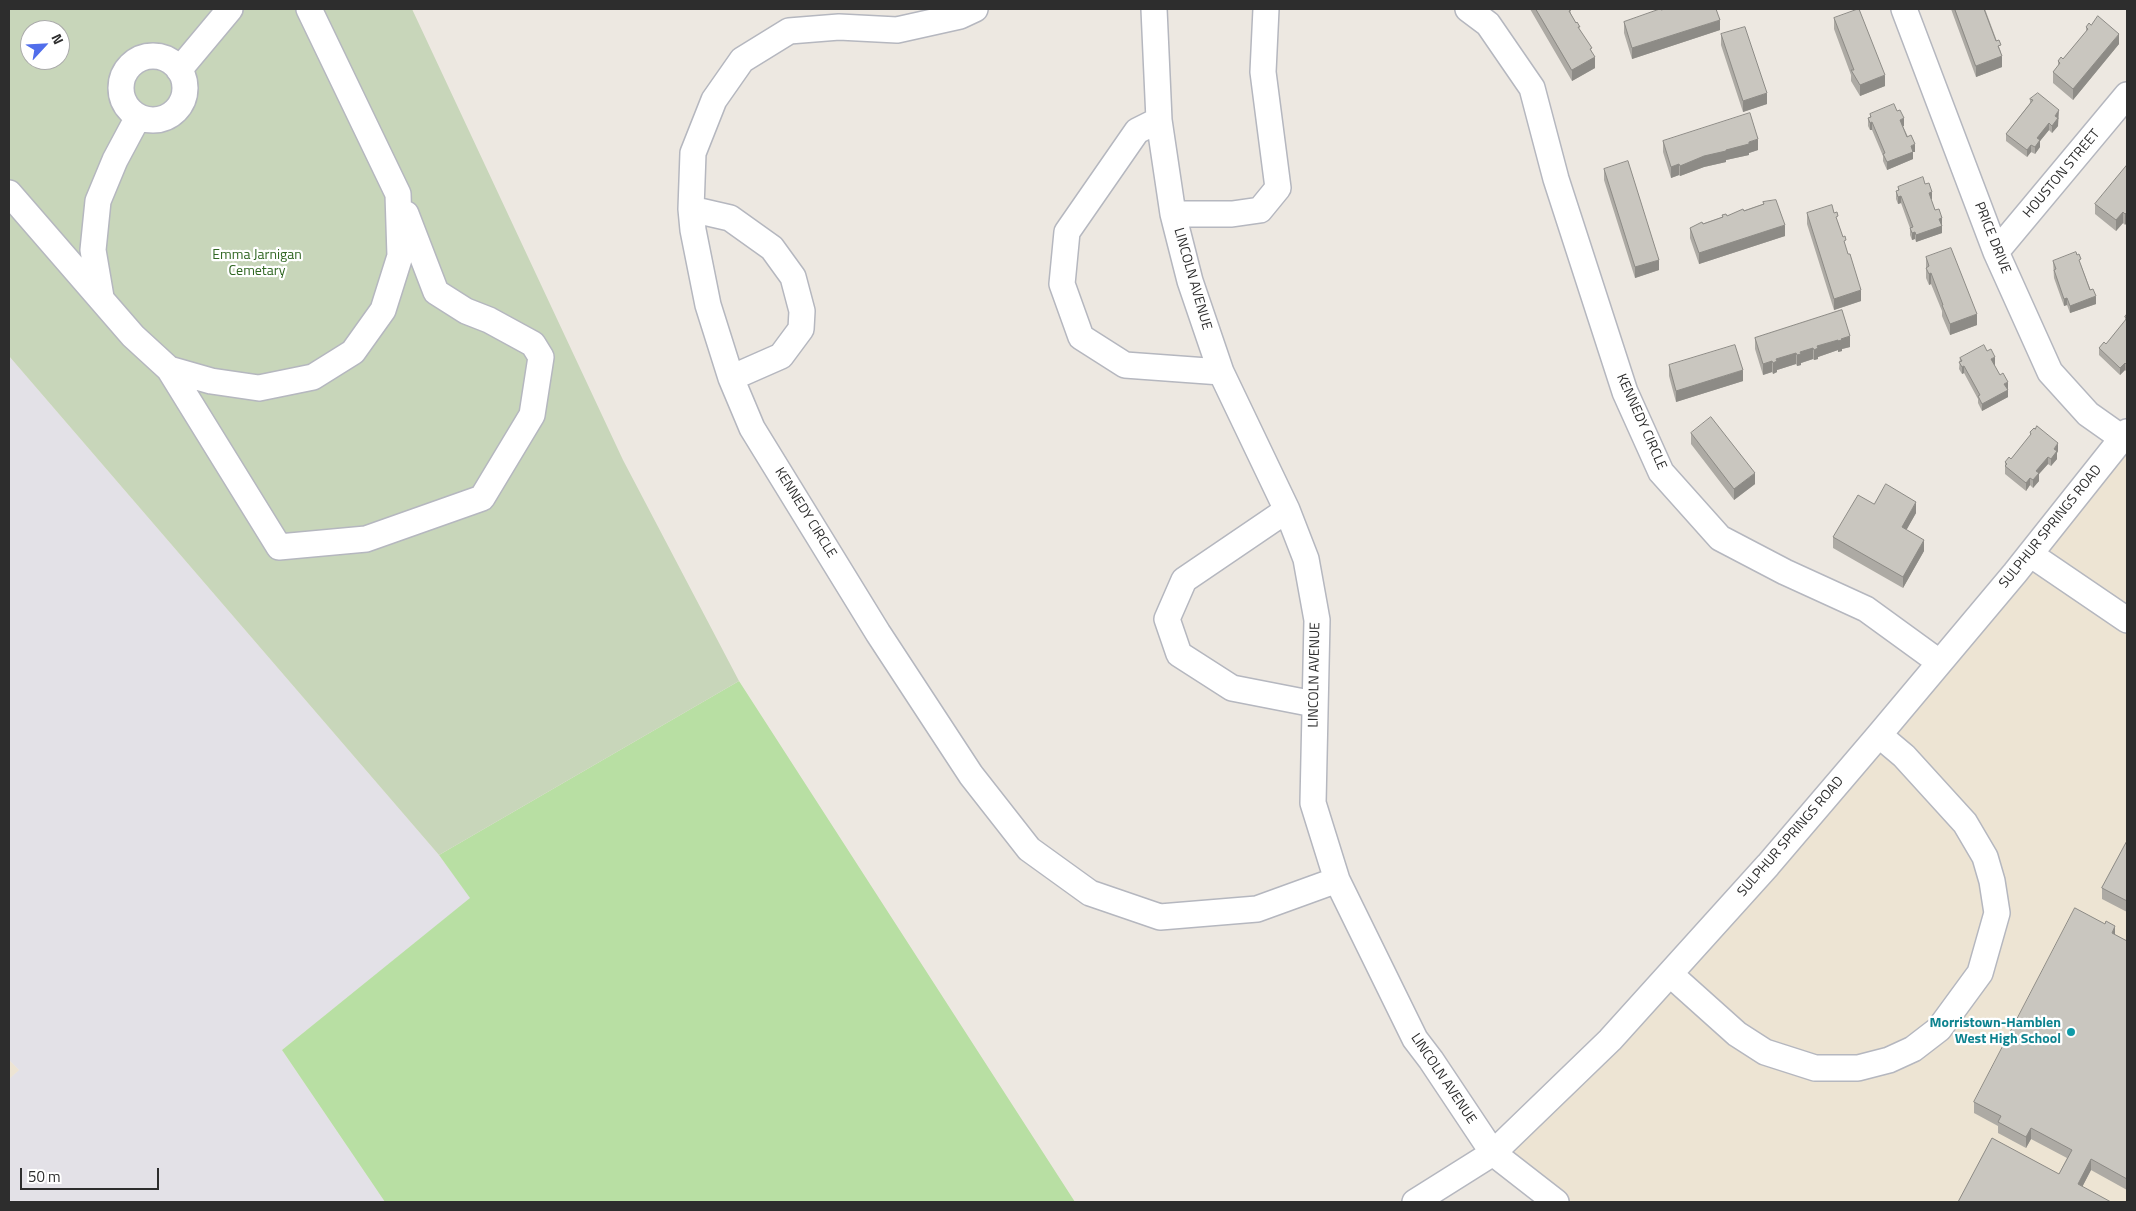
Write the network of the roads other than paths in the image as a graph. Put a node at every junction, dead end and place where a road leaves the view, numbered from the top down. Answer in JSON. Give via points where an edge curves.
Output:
{"nodes":[{"id":1,"x":230,"y":9,"type":"edge"},
{"id":2,"x":309,"y":9,"type":"edge"},
{"id":3,"x":975,"y":9,"type":"edge"},
{"id":4,"x":1154,"y":9,"type":"edge"},
{"id":5,"x":1266,"y":9,"type":"edge"},
{"id":6,"x":1468,"y":9,"type":"edge"},
{"id":7,"x":1904,"y":9,"type":"edge"},
{"id":8,"x":179,"y":70,"type":"junction"},
{"id":9,"x":2127,"y":95,"type":"edge"},
{"id":10,"x":138,"y":117,"type":"junction"},
{"id":11,"x":1159,"y":120,"type":"junction"},
{"id":12,"x":9,"y":193,"type":"edge"},
{"id":13,"x":398,"y":194,"type":"junction"},
{"id":14,"x":691,"y":209,"type":"junction"},
{"id":15,"x":1173,"y":214,"type":"junction"},
{"id":16,"x":1996,"y":252,"type":"junction"},
{"id":17,"x":101,"y":297,"type":"junction"},
{"id":18,"x":169,"y":369,"type":"junction"},
{"id":19,"x":1220,"y":372,"type":"junction"},
{"id":20,"x":731,"y":378,"type":"junction"},
{"id":21,"x":2125,"y":435,"type":"edge"},
{"id":22,"x":1287,"y":510,"type":"junction"},
{"id":23,"x":2030,"y":554,"type":"junction"},
{"id":24,"x":2127,"y":620,"type":"edge"},
{"id":25,"x":1939,"y":662,"type":"junction"},
{"id":26,"x":1314,"y":704,"type":"junction"},
{"id":27,"x":1879,"y":736,"type":"junction"},
{"id":28,"x":1337,"y":880,"type":"junction"},
{"id":29,"x":1670,"y":974,"type":"junction"},
{"id":30,"x":1493,"y":1153,"type":"junction"},
{"id":31,"x":1415,"y":1202,"type":"edge"},
{"id":32,"x":1556,"y":1202,"type":"edge"}],
"edges":[{"from":1,"to":8,"type":"street"},
{"from":2,"to":13,"type":"street"},
{"from":3,"to":14,"type":"street","name":"KENNEDY CIRCLE","via":[[960,16],[898,30],[839,26],[789,31],[742,60],[714,100],[694,152]]},
{"from":4,"to":11,"type":"street","name":"LINCOLN AVENUE"},
{"from":5,"to":15,"type":"street","via":[[1264,72],[1278,188],[1260,210],[1232,214]]},
{"from":6,"to":25,"type":"street","name":"KENNEDY CIRCLE","via":[[1488,24],[1532,88],[1556,179],[1625,392],[1661,472],[1720,538],[1866,609]]},
{"from":7,"to":16,"type":"street","name":"PRICE DRIVE"},
{"from":8,"to":10,"type":"street","via":[[185,91],[177,110],[158,120]]},
{"from":8,"to":10,"type":"street","via":[[172,62],[152,56],[141,58],[125,72],[120,92],[126,106]]},
{"from":9,"to":16,"type":"street","name":"HOUSTON STREET"},
{"from":10,"to":17,"type":"street","via":[[98,200],[92,250]]},
{"from":11,"to":15,"type":"street","name":"LINCOLN AVENUE"},
{"from":11,"to":19,"type":"street","via":[[1137,131],[1068,232],[1062,284],[1081,337],[1125,365]]},
{"from":12,"to":17,"type":"street"},
{"from":13,"to":18,"type":"street","via":[[400,256],[383,310],[353,352],[312,377],[259,388],[211,381]]},
{"from":13,"to":18,"type":"street","via":[[436,292],[466,311],[533,344],[541,357],[532,415],[482,498],[366,539],[279,548]]},
{"from":14,"to":20,"type":"street","name":"KENNEDY CIRCLE","via":[[708,305]]},
{"from":14,"to":20,"type":"street","via":[[730,218],[772,248],[793,277],[802,311],[801,329],[781,356]]},
{"from":15,"to":19,"type":"street","name":"LINCOLN AVENUE","via":[[1190,281]]},
{"from":16,"to":21,"type":"street","name":"PRICE DRIVE","via":[[2050,372],[2088,414]]},
{"from":17,"to":18,"type":"street","via":[[133,336]]},
{"from":19,"to":22,"type":"street","name":"LINCOLN AVENUE"},
{"from":20,"to":28,"type":"street","name":"KENNEDY CIRCLE","via":[[752,428],[878,633],[971,775],[1029,849],[1090,894],[1160,917],[1256,909]]},
{"from":21,"to":23,"type":"street","name":"SULPHUR SPRINGS ROAD"},
{"from":22,"to":26,"type":"street","name":"LINCOLN AVENUE","via":[[1306,559],[1317,620]]},
{"from":22,"to":26,"type":"street","via":[[1184,580],[1167,619],[1180,654],[1232,688]]},
{"from":23,"to":24,"type":"street"},
{"from":23,"to":25,"type":"street","name":"SULPHUR SPRINGS ROAD"},
{"from":25,"to":27,"type":"street","name":"SULPHUR SPRINGS ROAD"},
{"from":26,"to":28,"type":"street","name":"LINCOLN AVENUE","via":[[1313,802]]},
{"from":27,"to":29,"type":"street","name":"SULPHUR SPRINGS ROAD"},
{"from":27,"to":29,"type":"street","via":[[1904,756],[1965,823],[1985,856],[1992,880],[1997,913],[1980,973],[1939,1029],[1913,1050],[1889,1060],[1858,1068],[1815,1068],[1765,1052],[1737,1034]]},
{"from":28,"to":30,"type":"street","name":"LINCOLN AVENUE","via":[[1415,1039]]},
{"from":29,"to":30,"type":"street","name":"SULPHUR SPRINGS ROAD","via":[[1610,1040]]},
{"from":30,"to":31,"type":"street","name":"SULPHUR SPRINGS ROAD"},
{"from":30,"to":32,"type":"street","name":"LINCOLN AVENUE"}]}
